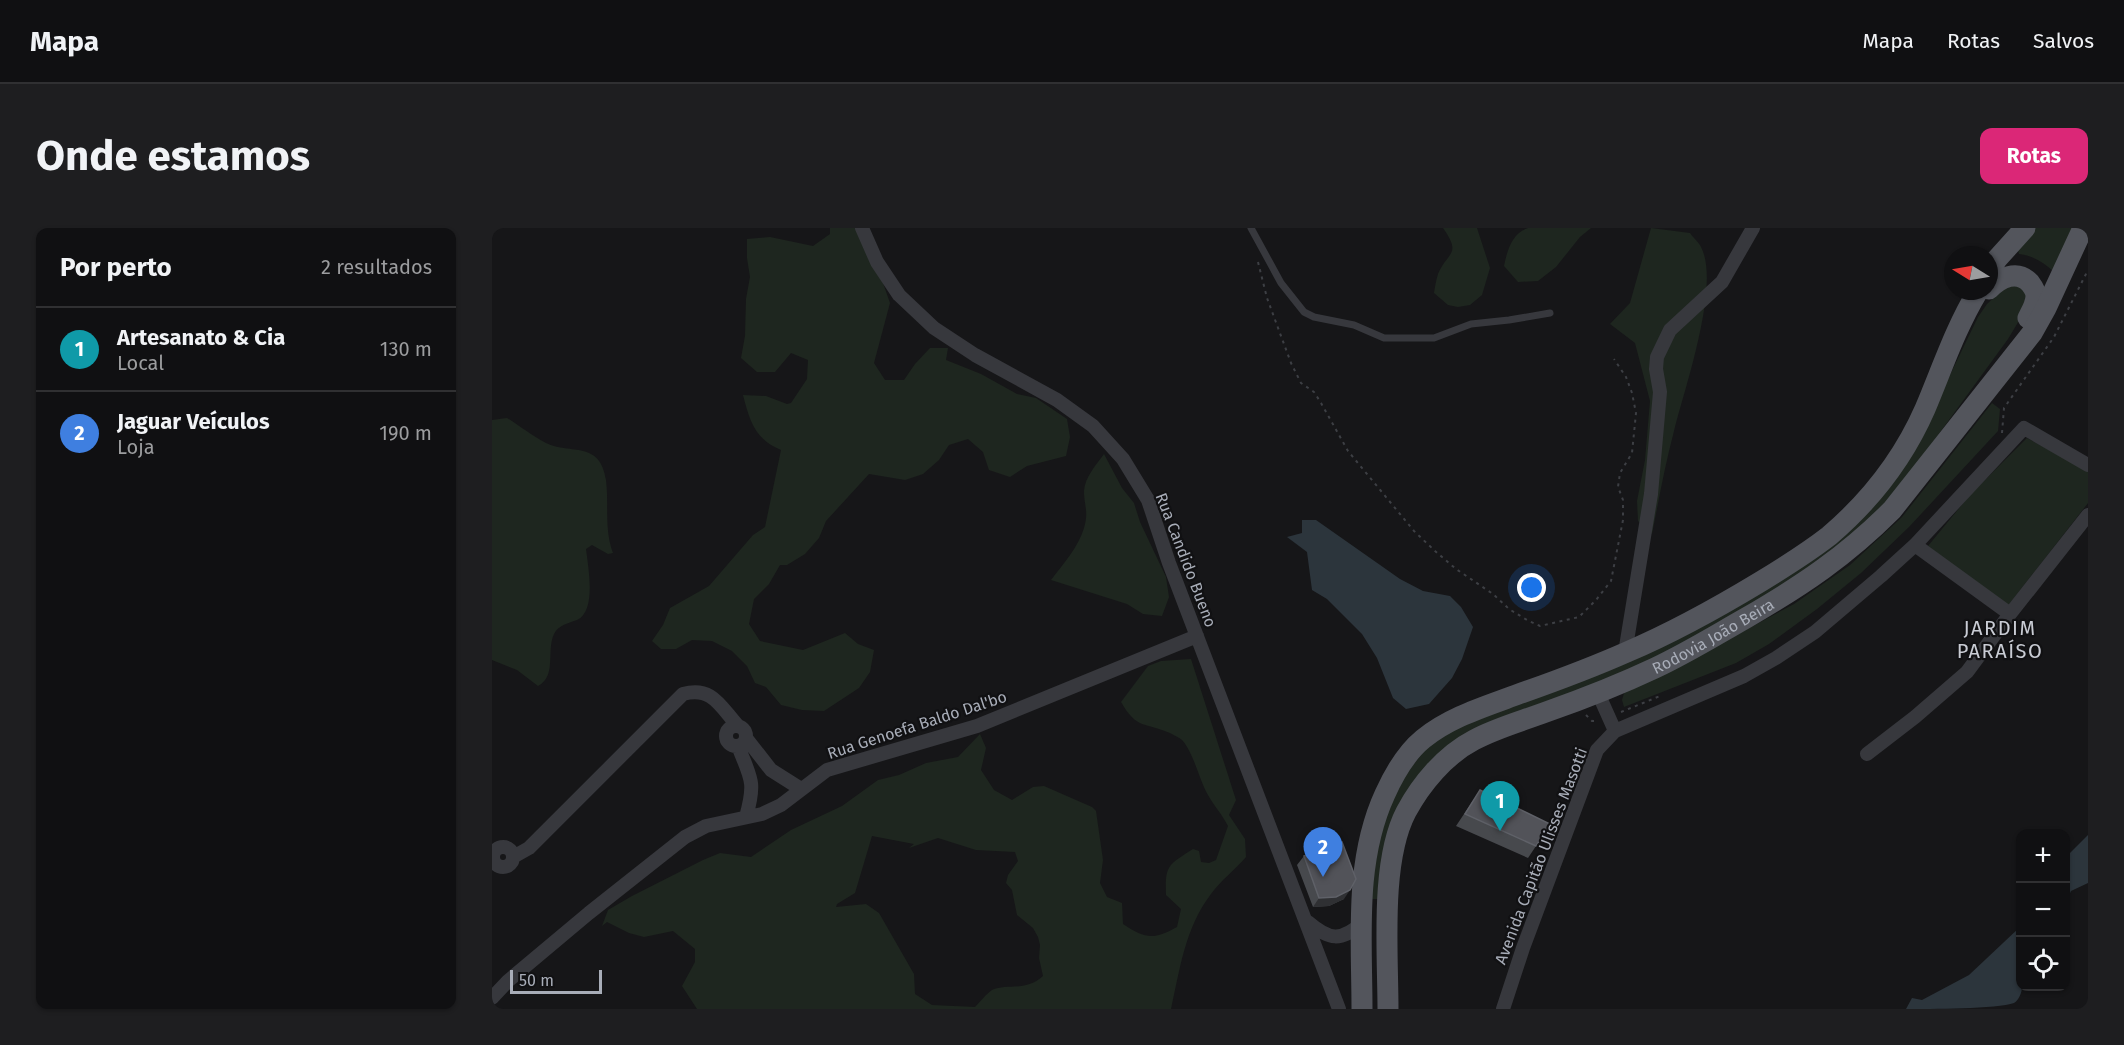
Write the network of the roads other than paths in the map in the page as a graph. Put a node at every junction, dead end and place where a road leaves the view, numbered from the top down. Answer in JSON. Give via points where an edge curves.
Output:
{"nodes":[{"id":1,"x":862,"y":228,"type":"edge"},
{"id":2,"x":1251,"y":228,"type":"edge"},
{"id":3,"x":1753,"y":228,"type":"edge"},
{"id":4,"x":2025,"y":228,"type":"edge"},
{"id":5,"x":2083,"y":228,"type":"edge"},
{"id":6,"x":1998,"y":259,"type":"edge"},
{"id":7,"x":1998,"y":282,"type":"edge"},
{"id":8,"x":1972,"y":300,"type":"edge"},
{"id":9,"x":1978,"y":300,"type":"edge"},
{"id":10,"x":1550,"y":313,"type":"dead end"},
{"id":11,"x":1962,"y":316,"type":"junction"},
{"id":12,"x":2003,"y":370,"type":"junction"},
{"id":13,"x":2088,"y":465,"type":"edge"},
{"id":14,"x":2088,"y":515,"type":"edge"},
{"id":15,"x":1915,"y":544,"type":"junction"},
{"id":16,"x":2010,"y":614,"type":"junction"},
{"id":17,"x":1197,"y":636,"type":"junction"},
{"id":18,"x":1625,"y":653,"type":"junction"},
{"id":19,"x":1598,"y":693,"type":"junction"},
{"id":20,"x":1615,"y":731,"type":"junction"},
{"id":21,"x":742,"y":742,"type":"junction"},
{"id":22,"x":1867,"y":754,"type":"dead end"},
{"id":23,"x":801,"y":789,"type":"junction"},
{"id":24,"x":746,"y":817,"type":"junction"},
{"id":25,"x":495,"y":847,"type":"edge"},
{"id":26,"x":513,"y":857,"type":"junction"},
{"id":27,"x":496,"y":869,"type":"edge"},
{"id":28,"x":1306,"y":920,"type":"junction"},
{"id":29,"x":1362,"y":923,"type":"junction"},
{"id":30,"x":492,"y":998,"type":"edge"},
{"id":31,"x":1339,"y":1009,"type":"edge"},
{"id":32,"x":1362,"y":1009,"type":"edge"},
{"id":33,"x":1388,"y":1009,"type":"edge"},
{"id":34,"x":1503,"y":1009,"type":"edge"}],
"edges":[{"from":1,"to":17,"type":"street","name":"Rua Candido Bueno","via":[[877,262],[899,295],[934,328],[1058,400],[1093,426],[1123,459],[1148,500]]},
{"from":2,"to":10,"type":"lane","via":[[1281,283],[1304,312],[1354,325],[1384,338],[1434,338],[1471,324]]},
{"from":3,"to":18,"type":"street","via":[[1722,282],[1670,330],[1657,357],[1660,392],[1651,494]]},
{"from":4,"to":6,"type":"main road"},
{"from":5,"to":12,"type":"main road","name":"Rodovia João Beira","via":[[2032,333]]},
{"from":7,"to":12,"type":"main road","via":[[2015,275],[2031,284],[2037,294]]},
{"from":8,"to":11,"type":"main road","name":"Rodovia João Beira"},
{"from":9,"to":11,"type":"main road"},
{"from":11,"to":18,"type":"main road","name":"Rodovia João Beira","via":[[1912,435],[1877,488],[1854,514],[1827,538],[1709,613]]},
{"from":12,"to":19,"type":"main road","name":"Rodovia João Beira","via":[[1892,510],[1835,562],[1693,649]]},
{"from":13,"to":15,"type":"street","name":"Avenida Capitão Ulisses Masotti","via":[[2024,428]]},
{"from":14,"to":16,"type":"street"},
{"from":15,"to":16,"type":"street"},
{"from":15,"to":20,"type":"street","name":"Avenida Capitão Ulisses Masotti","via":[[1815,632],[1776,658],[1744,676]]},
{"from":16,"to":22,"type":"street","via":[[1967,672]]},
{"from":17,"to":23,"type":"street","name":"Rua Genoefa Baldo Dal'bo","via":[[977,726],[827,770]]},
{"from":17,"to":28,"type":"street","name":"Rua Candido Bueno"},
{"from":18,"to":29,"type":"main road","name":"Rodovia João Beira","via":[[1463,715],[1422,740],[1396,772],[1377,813],[1365,864]]},
{"from":19,"to":20,"type":"street"},
{"from":19,"to":33,"type":"main road","name":"Rodovia João Beira","via":[[1473,741],[1433,773],[1420,789],[1396,836],[1390,867]]},
{"from":20,"to":34,"type":"street","name":"Avenida Capitão Ulisses Masotti","via":[[1597,750]]},
{"from":21,"to":23,"type":"street","via":[[771,771]]},
{"from":21,"to":24,"type":"street","via":[[752,783]]},
{"from":21,"to":26,"type":"street","via":[[730,744],[726,735],[738,726],[707,693],[683,694],[529,848]]},
{"from":23,"to":24,"type":"street","name":"Rua Genoefa Baldo Dal'bo","via":[[781,805]]},
{"from":24,"to":30,"type":"street","name":"Rua Genoefa Baldo Dal'bo","via":[[706,826],[685,837]]},
{"from":25,"to":26,"type":"street","via":[[508,848]]},
{"from":25,"to":27,"type":"street"},
{"from":26,"to":27,"type":"street","via":[[508,865]]},
{"from":28,"to":29,"type":"street","via":[[1322,934],[1336,937],[1350,934]]},
{"from":28,"to":31,"type":"street","name":"Rua Candido Bueno"},
{"from":29,"to":32,"type":"main road","name":"Rodovia João Beira"}]}
